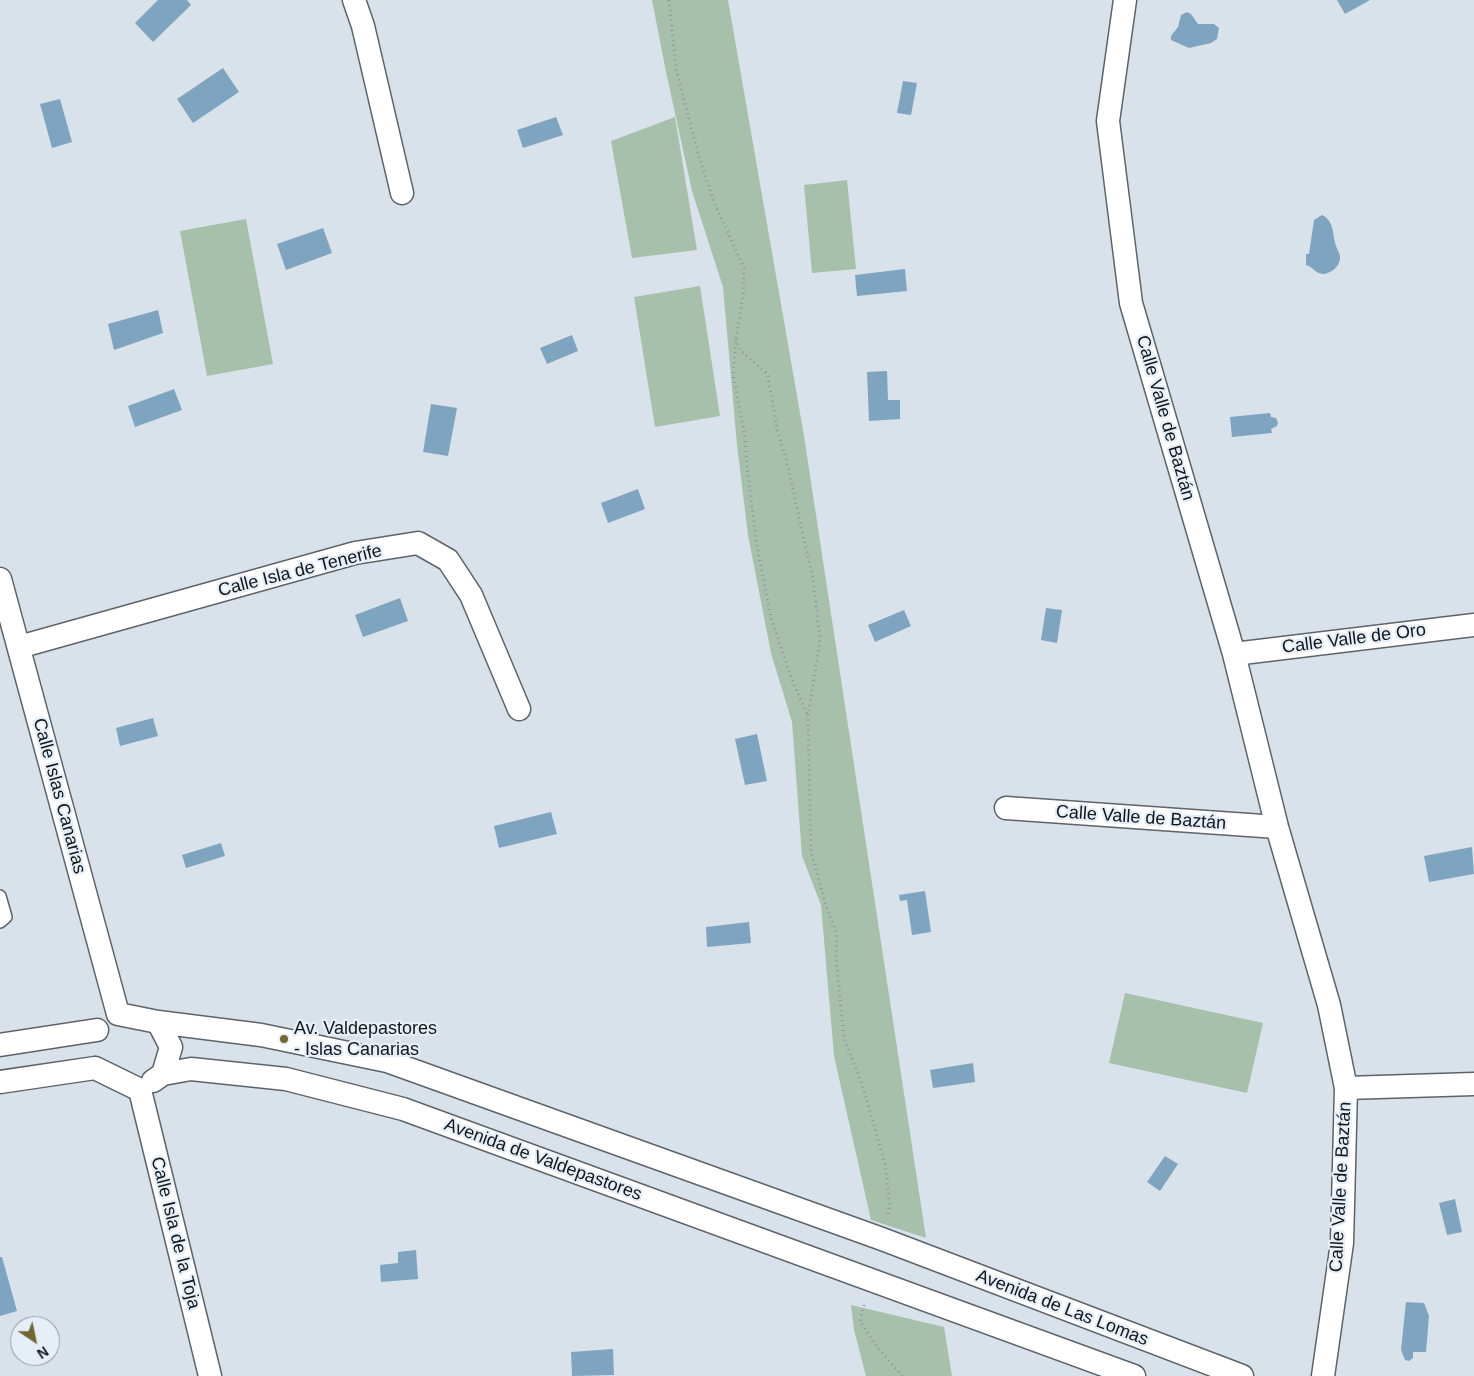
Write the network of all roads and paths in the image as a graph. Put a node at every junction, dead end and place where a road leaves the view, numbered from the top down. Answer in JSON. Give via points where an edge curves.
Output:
{"nodes":[{"id":1,"x":354,"y":0,"type":"edge"},
{"id":2,"x":669,"y":0,"type":"edge"},
{"id":3,"x":1125,"y":0,"type":"edge"},
{"id":4,"x":402,"y":193,"type":"dead end"},
{"id":5,"x":736,"y":339,"type":"junction"},
{"id":6,"x":0,"y":579,"type":"edge"},
{"id":7,"x":1474,"y":624,"type":"edge"},
{"id":8,"x":19,"y":647,"type":"junction"},
{"id":9,"x":1234,"y":654,"type":"junction"},
{"id":10,"x":519,"y":709,"type":"dead end"},
{"id":11,"x":808,"y":716,"type":"junction"},
{"id":12,"x":1006,"y":808,"type":"dead end"},
{"id":13,"x":1277,"y":827,"type":"junction"},
{"id":14,"x":0,"y":896,"type":"edge"},
{"id":15,"x":0,"y":922,"type":"edge"},
{"id":16,"x":118,"y":1014,"type":"junction"},
{"id":17,"x":158,"y":1022,"type":"junction"},
{"id":18,"x":97,"y":1030,"type":"junction"},
{"id":19,"x":0,"y":1045,"type":"edge"},
{"id":20,"x":95,"y":1068,"type":"junction"},
{"id":21,"x":163,"y":1074,"type":"junction"},
{"id":22,"x":0,"y":1082,"type":"edge"},
{"id":23,"x":1474,"y":1084,"type":"edge"},
{"id":24,"x":1346,"y":1088,"type":"junction"},
{"id":25,"x":140,"y":1090,"type":"junction"},
{"id":26,"x":882,"y":1239,"type":"junction"},
{"id":27,"x":210,"y":1376,"type":"edge"},
{"id":28,"x":1134,"y":1376,"type":"edge"},
{"id":29,"x":1242,"y":1376,"type":"edge"},
{"id":30,"x":1323,"y":1376,"type":"edge"}],
"edges":[{"from":1,"to":4,"type":"street"},
{"from":2,"to":5,"type":"path","via":[[676,69],[698,153],[714,202],[744,268]]},
{"from":3,"to":9,"type":"street","name":"Calle Valle de Baztán","via":[[1108,121],[1131,303]]},
{"from":5,"to":11,"type":"path","via":[[733,374],[745,438],[756,546],[771,618]]},
{"from":5,"to":11,"type":"path","via":[[740,350],[768,376],[777,429],[813,579],[820,640]]},
{"from":6,"to":8,"type":"street","name":"Calle Islas Canarias"},
{"from":7,"to":9,"type":"street","name":"Calle Valle de Oro"},
{"from":8,"to":10,"type":"street","name":"Calle Isla de Tenerife","via":[[355,553],[418,544],[448,560],[471,595]]},
{"from":8,"to":16,"type":"street","name":"Calle Islas Canarias"},
{"from":9,"to":13,"type":"street","name":"Calle Valle de Baztán"},
{"from":11,"to":26,"type":"path","via":[[811,851],[837,934],[836,958],[844,1038],[864,1090],[885,1164],[890,1206]]},
{"from":12,"to":13,"type":"street","name":"Calle Valle de Baztán"},
{"from":13,"to":24,"type":"street","name":"Calle Valle de Baztán","via":[[1329,1005]]},
{"from":14,"to":15,"type":"lane","via":[[6,917]]},
{"from":16,"to":17,"type":"street"},
{"from":16,"to":18,"type":"street"},
{"from":17,"to":21,"type":"street","via":[[170,1047]]},
{"from":17,"to":26,"type":"street","via":[[261,1035],[387,1061]]},
{"from":18,"to":19,"type":"street"},
{"from":18,"to":20,"type":"street"},
{"from":20,"to":22,"type":"street"},
{"from":20,"to":25,"type":"street"},
{"from":21,"to":25,"type":"street"},
{"from":21,"to":28,"type":"street","name":"Avenida de Valdepastores","via":[[191,1070],[286,1079],[403,1109]]},
{"from":23,"to":24,"type":"street","name":"Calle Valle de Baztán"},
{"from":24,"to":30,"type":"street","name":"Calle Valle de Baztán","via":[[1342,1243]]},
{"from":25,"to":27,"type":"street","name":"Calle Isla de la Toja"},
{"from":26,"to":29,"type":"street","name":"Avenida de Las Lomas"}]}
